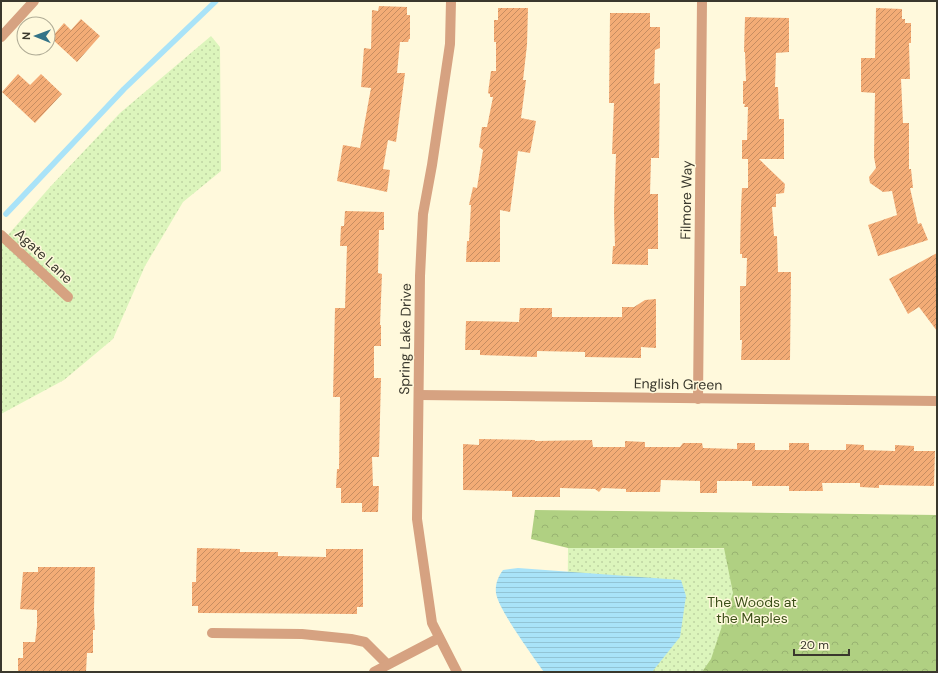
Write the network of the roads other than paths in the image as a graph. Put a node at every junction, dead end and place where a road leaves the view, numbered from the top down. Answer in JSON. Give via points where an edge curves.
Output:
{"nodes":[{"id":1,"x":34,"y":1,"type":"edge"},
{"id":2,"x":451,"y":1,"type":"edge"},
{"id":3,"x":702,"y":1,"type":"edge"},
{"id":4,"x":1,"y":36,"type":"edge"},
{"id":5,"x":1,"y":234,"type":"edge"},
{"id":6,"x":68,"y":298,"type":"dead end"},
{"id":7,"x":419,"y":395,"type":"junction"},
{"id":8,"x":698,"y":399,"type":"junction"},
{"id":9,"x":937,"y":401,"type":"edge"},
{"id":10,"x":212,"y":633,"type":"dead end"},
{"id":11,"x":439,"y":638,"type":"junction"},
{"id":12,"x":387,"y":664,"type":"junction"},
{"id":13,"x":374,"y":672,"type":"edge"},
{"id":14,"x":457,"y":672,"type":"edge"}],
"edges":[{"from":1,"to":4,"type":"street"},
{"from":2,"to":7,"type":"street","name":"Spring Lake Drive","via":[[450,44],[423,214]]},
{"from":3,"to":8,"type":"street","name":"Filmore Way"},
{"from":5,"to":6,"type":"street","name":"Agate Lane"},
{"from":7,"to":8,"type":"street","name":"English Green"},
{"from":7,"to":11,"type":"street","name":"Spring Lake Drive","via":[[417,519],[432,624]]},
{"from":8,"to":9,"type":"street","name":"English Green"},
{"from":10,"to":12,"type":"street","via":[[302,634],[351,639],[365,642]]},
{"from":11,"to":12,"type":"street"},
{"from":11,"to":14,"type":"street","name":"Spring Lake Drive"},
{"from":12,"to":13,"type":"street"}]}
